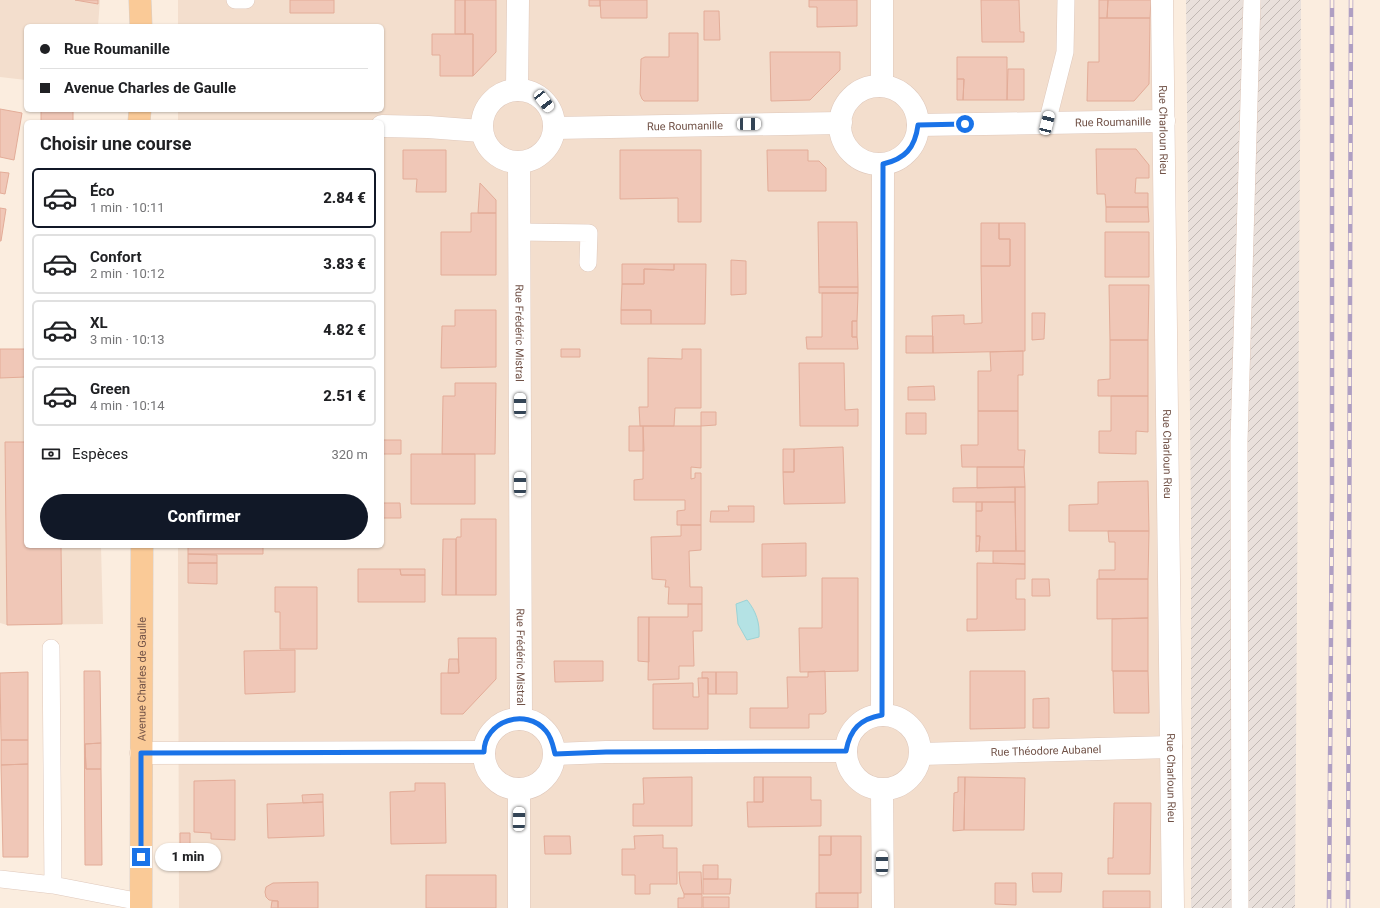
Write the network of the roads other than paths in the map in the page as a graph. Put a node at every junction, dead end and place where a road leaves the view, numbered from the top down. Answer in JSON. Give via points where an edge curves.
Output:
{"nodes":[{"id":1,"x":140,"y":0,"type":"edge"},
{"id":2,"x":235,"y":0,"type":"edge"},
{"id":3,"x":246,"y":0,"type":"edge"},
{"id":4,"x":518,"y":0,"type":"edge"},
{"id":5,"x":882,"y":0,"type":"edge"},
{"id":6,"x":1066,"y":0,"type":"edge"},
{"id":7,"x":1162,"y":0,"type":"edge"},
{"id":8,"x":1252,"y":0,"type":"edge"},
{"id":9,"x":141,"y":24,"type":"edge"},
{"id":10,"x":882,"y":86,"type":"junction"},
{"id":11,"x":517,"y":90,"type":"junction"},
{"id":12,"x":1164,"y":122,"type":"junction"},
{"id":13,"x":840,"y":123,"type":"junction"},
{"id":14,"x":1047,"y":123,"type":"junction"},
{"id":15,"x":918,"y":125,"type":"junction"},
{"id":16,"x":384,"y":126,"type":"edge"},
{"id":17,"x":554,"y":128,"type":"junction"},
{"id":18,"x":481,"y":131,"type":"junction"},
{"id":19,"x":519,"y":163,"type":"junction"},
{"id":20,"x":883,"y":164,"type":"junction"},
{"id":21,"x":520,"y":232,"type":"junction"},
{"id":22,"x":588,"y":263,"type":"dead end"},
{"id":23,"x":142,"y":548,"type":"edge"},
{"id":24,"x":51,"y":648,"type":"dead end"},
{"id":25,"x":882,"y":715,"type":"junction"},
{"id":26,"x":521,"y":719,"type":"junction"},
{"id":27,"x":1171,"y":747,"type":"junction"},
{"id":28,"x":846,"y":751,"type":"junction"},
{"id":29,"x":484,"y":752,"type":"junction"},
{"id":30,"x":141,"y":753,"type":"junction"},
{"id":31,"x":555,"y":754,"type":"junction"},
{"id":32,"x":920,"y":754,"type":"junction"},
{"id":33,"x":519,"y":789,"type":"junction"},
{"id":34,"x":882,"y":790,"type":"junction"},
{"id":35,"x":0,"y":879,"type":"edge"},
{"id":36,"x":53,"y":885,"type":"junction"},
{"id":37,"x":141,"y":905,"type":"edge"},
{"id":38,"x":519,"y":908,"type":"edge"},
{"id":39,"x":883,"y":908,"type":"edge"},
{"id":40,"x":1173,"y":908,"type":"edge"},
{"id":41,"x":1240,"y":908,"type":"edge"}],
"edges":[{"from":1,"to":9,"type":"main road"},
{"from":2,"to":3,"type":"lane"},
{"from":4,"to":11,"type":"street"},
{"from":5,"to":10,"type":"street"},
{"from":6,"to":14,"type":"lane","via":[[1065,52]]},
{"from":7,"to":12,"type":"street","name":"Rue Charloun Rieu"},
{"from":8,"to":41,"type":"lane","via":[[1239,441]]},
{"from":10,"to":13,"type":"street","via":[[862,90],[854,96],[847,104]]},
{"from":10,"to":15,"type":"street","via":[[904,94],[917,113]]},
{"from":11,"to":17,"type":"street","via":[[532,93],[544,101],[550,109]]},
{"from":11,"to":18,"type":"street","via":[[507,92],[490,102],[484,111]]},
{"from":12,"to":14,"type":"street","name":"Rue Roumanille"},
{"from":12,"to":27,"type":"street","name":"Rue Charloun Rieu"},
{"from":13,"to":17,"type":"street","name":"Rue Roumanille"},
{"from":13,"to":20,"type":"street","via":[[845,144],[853,153],[861,160]]},
{"from":14,"to":15,"type":"street","name":"Rue Roumanille"},
{"from":15,"to":20,"type":"street","via":[[917,137],[912,147],[894,161]]},
{"from":16,"to":18,"type":"street"},
{"from":17,"to":19,"type":"street","via":[[547,148],[530,161]]},
{"from":18,"to":19,"type":"street","via":[[490,151],[508,162]]},
{"from":19,"to":21,"type":"street","name":"Rue Frédéric Mistral"},
{"from":20,"to":25,"type":"street"},
{"from":21,"to":22,"type":"lane","via":[[589,233]]},
{"from":21,"to":26,"type":"street","name":"Rue Frédéric Mistral"},
{"from":23,"to":30,"type":"main road","name":"Avenue Charles de Gaulle"},
{"from":24,"to":36,"type":"lane"},
{"from":25,"to":28,"type":"street","via":[[861,722],[853,730]]},
{"from":25,"to":32,"type":"street","via":[[892,716],[910,726],[916,734]]},
{"from":26,"to":29,"type":"street","via":[[505,721],[495,727],[488,736]]},
{"from":26,"to":31,"type":"street","via":[[528,719],[546,731]]},
{"from":27,"to":32,"type":"street","name":"Rue Théodore Aubanel"},
{"from":27,"to":40,"type":"street","name":"Rue Charloun Rieu"},
{"from":28,"to":31,"type":"street"},
{"from":28,"to":34,"type":"street","via":[[847,763],[860,782],[870,788]]},
{"from":29,"to":30,"type":"street"},
{"from":29,"to":33,"type":"street","via":[[486,769],[493,778],[501,785]]},
{"from":30,"to":37,"type":"main road","name":"Avenue Charles de Gaulle"},
{"from":31,"to":33,"type":"street","via":[[546,777],[537,785]]},
{"from":32,"to":34,"type":"street","via":[[919,763],[909,780],[901,786]]},
{"from":33,"to":38,"type":"street"},
{"from":34,"to":39,"type":"street"},
{"from":35,"to":36,"type":"lane"},
{"from":36,"to":37,"type":"lane"}]}
